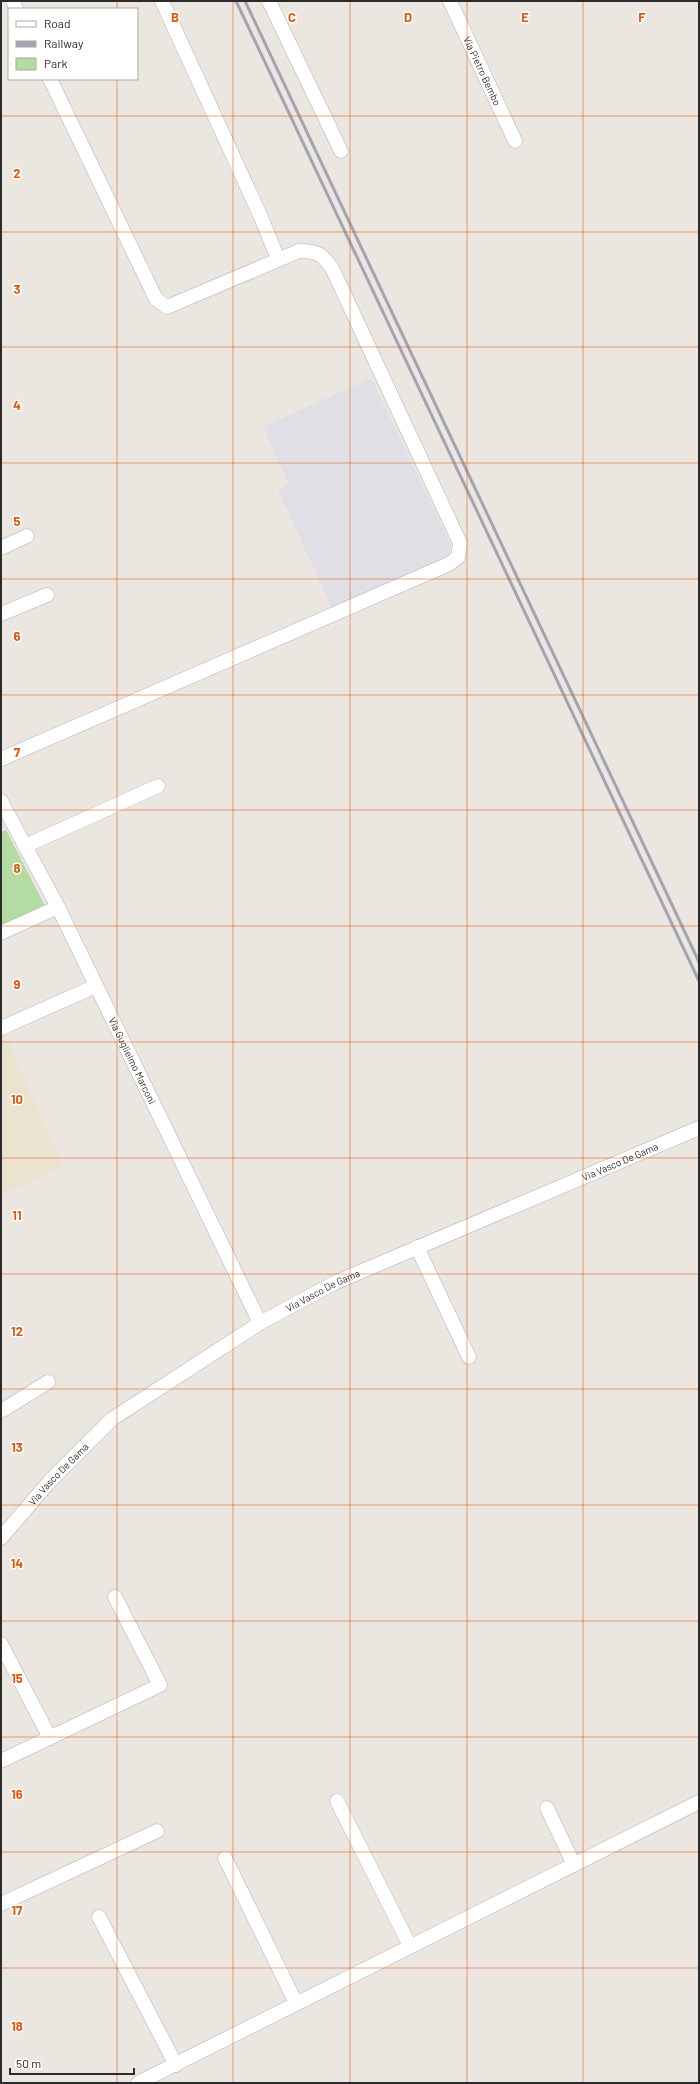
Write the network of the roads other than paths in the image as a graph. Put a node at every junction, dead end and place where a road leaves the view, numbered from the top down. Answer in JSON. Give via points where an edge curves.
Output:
{"nodes":[{"id":1,"x":162,"y":1,"type":"edge"},
{"id":2,"x":269,"y":1,"type":"edge"},
{"id":3,"x":450,"y":1,"type":"edge"},
{"id":4,"x":50,"y":80,"type":"edge"},
{"id":5,"x":515,"y":141,"type":"dead end"},
{"id":6,"x":341,"y":151,"type":"dead end"},
{"id":7,"x":278,"y":259,"type":"junction"},
{"id":8,"x":27,"y":536,"type":"dead end"},
{"id":9,"x":1,"y":548,"type":"edge"},
{"id":10,"x":47,"y":595,"type":"dead end"},
{"id":11,"x":1,"y":614,"type":"edge"},
{"id":12,"x":1,"y":759,"type":"edge"},
{"id":13,"x":158,"y":786,"type":"dead end"},
{"id":14,"x":1,"y":801,"type":"edge"},
{"id":15,"x":25,"y":846,"type":"junction"},
{"id":16,"x":58,"y":907,"type":"junction"},
{"id":17,"x":1,"y":933,"type":"edge"},
{"id":18,"x":96,"y":986,"type":"junction"},
{"id":19,"x":1,"y":1028,"type":"edge"},
{"id":20,"x":699,"y":1128,"type":"edge"},
{"id":21,"x":417,"y":1247,"type":"junction"},
{"id":22,"x":260,"y":1323,"type":"junction"},
{"id":23,"x":469,"y":1357,"type":"dead end"},
{"id":24,"x":48,"y":1382,"type":"dead end"},
{"id":25,"x":1,"y":1411,"type":"edge"},
{"id":26,"x":1,"y":1538,"type":"edge"},
{"id":27,"x":115,"y":1597,"type":"dead end"},
{"id":28,"x":1,"y":1644,"type":"edge"},
{"id":29,"x":50,"y":1738,"type":"junction"},
{"id":30,"x":1,"y":1761,"type":"edge"},
{"id":31,"x":336,"y":1801,"type":"dead end"},
{"id":32,"x":699,"y":1802,"type":"edge"},
{"id":33,"x":546,"y":1808,"type":"dead end"},
{"id":34,"x":157,"y":1831,"type":"dead end"},
{"id":35,"x":225,"y":1858,"type":"dead end"},
{"id":36,"x":574,"y":1864,"type":"junction"},
{"id":37,"x":1,"y":1904,"type":"edge"},
{"id":38,"x":99,"y":1917,"type":"dead end"},
{"id":39,"x":410,"y":1946,"type":"junction"},
{"id":40,"x":296,"y":2003,"type":"junction"},
{"id":41,"x":176,"y":2064,"type":"junction"},
{"id":42,"x":138,"y":2083,"type":"edge"}],
"edges":[{"from":1,"to":7,"type":"street","via":[[260,214]]},
{"from":2,"to":6,"type":"street"},
{"from":3,"to":5,"type":"street","name":"Via Pietro Bembo"},
{"from":4,"to":7,"type":"street","via":[[156,299],[167,307]]},
{"from":7,"to":12,"type":"street","via":[[299,251],[312,251],[324,258],[332,268],[460,543],[458,557],[449,564]]},
{"from":8,"to":9,"type":"street"},
{"from":10,"to":11,"type":"street"},
{"from":13,"to":15,"type":"street"},
{"from":14,"to":15,"type":"street","name":"Via Guglielmo Marconi"},
{"from":15,"to":16,"type":"street","name":"Via Guglielmo Marconi"},
{"from":16,"to":17,"type":"street"},
{"from":16,"to":18,"type":"street","name":"Via Guglielmo Marconi"},
{"from":18,"to":19,"type":"street"},
{"from":18,"to":22,"type":"street","name":"Via Guglielmo Marconi"},
{"from":20,"to":21,"type":"street","name":"Via Vasco De Gama"},
{"from":21,"to":22,"type":"street","name":"Via Vasco De Gama","via":[[334,1283]]},
{"from":21,"to":23,"type":"street"},
{"from":22,"to":26,"type":"street","name":"Via Vasco De Gama","via":[[112,1419],[49,1482]]},
{"from":24,"to":25,"type":"street"},
{"from":27,"to":29,"type":"street","via":[[160,1685]]},
{"from":28,"to":29,"type":"street"},
{"from":29,"to":30,"type":"street"},
{"from":31,"to":39,"type":"street"},
{"from":32,"to":36,"type":"street"},
{"from":33,"to":36,"type":"street"},
{"from":34,"to":37,"type":"street"},
{"from":35,"to":40,"type":"street"},
{"from":36,"to":39,"type":"street"},
{"from":38,"to":41,"type":"street"},
{"from":39,"to":40,"type":"street"},
{"from":40,"to":41,"type":"street"},
{"from":41,"to":42,"type":"street"}]}
